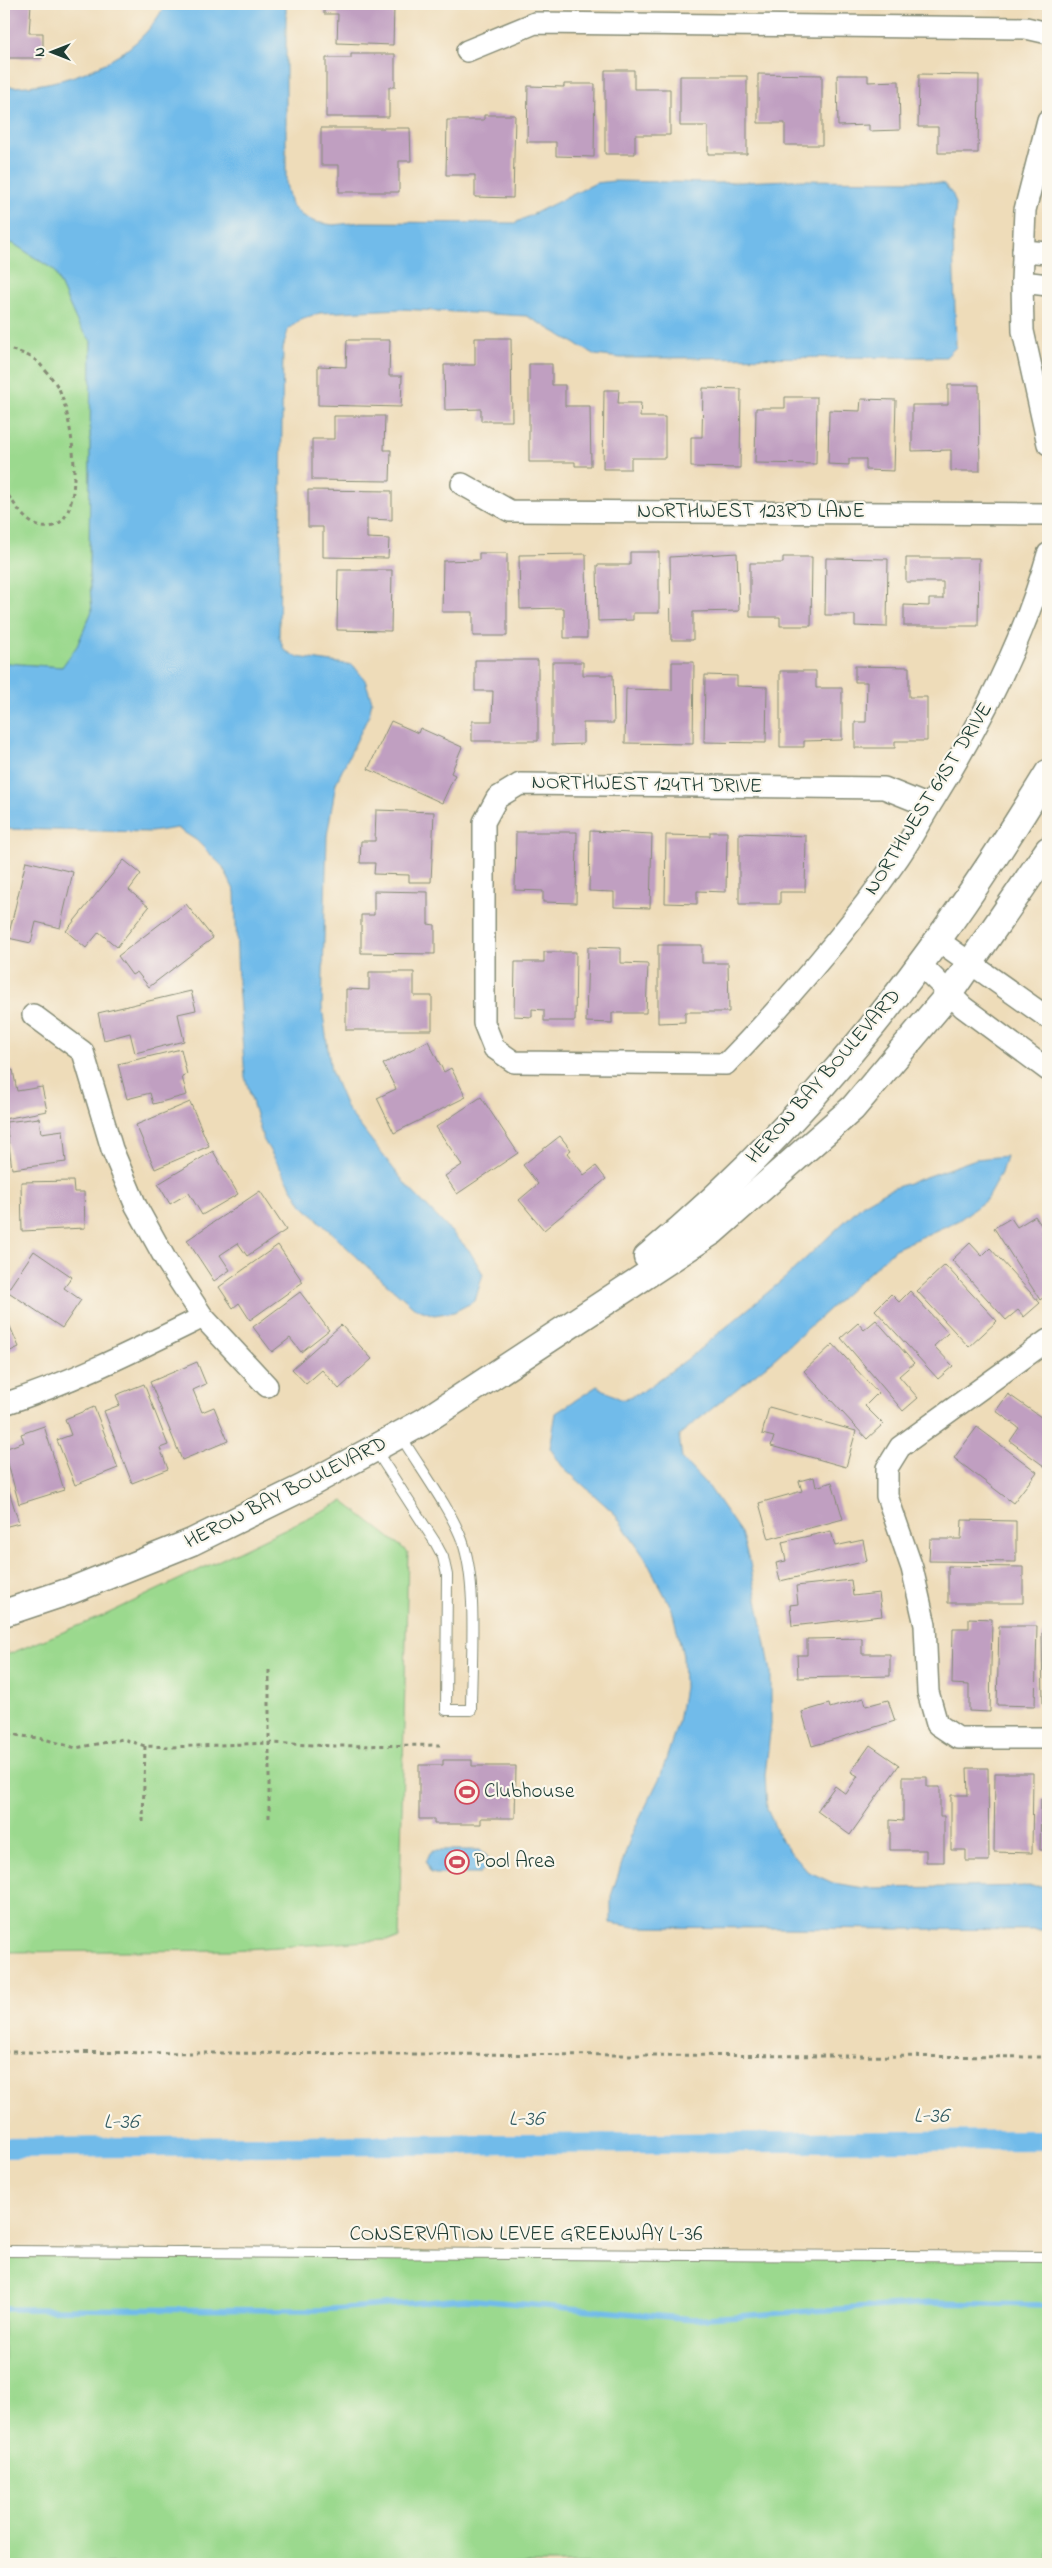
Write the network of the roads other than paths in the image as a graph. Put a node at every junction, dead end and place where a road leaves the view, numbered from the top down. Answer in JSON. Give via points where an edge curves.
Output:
{"nodes":[{"id":1,"x":1048,"y":33,"type":"edge"},
{"id":2,"x":467,"y":51,"type":"dead end"},
{"id":3,"x":1048,"y":120,"type":"edge"},
{"id":4,"x":1023,"y":251,"type":"junction"},
{"id":5,"x":1048,"y":253,"type":"edge"},
{"id":6,"x":1022,"y":282,"type":"junction"},
{"id":7,"x":1048,"y":285,"type":"edge"},
{"id":8,"x":1048,"y":444,"type":"edge"},
{"id":9,"x":462,"y":484,"type":"dead end"},
{"id":10,"x":1048,"y":514,"type":"edge"},
{"id":11,"x":1048,"y":554,"type":"edge"},
{"id":12,"x":1048,"y":773,"type":"edge"},
{"id":13,"x":930,"y":806,"type":"junction"},
{"id":14,"x":1048,"y":850,"type":"edge"},
{"id":15,"x":939,"y":941,"type":"junction"},
{"id":16,"x":971,"y":962,"type":"junction"},
{"id":17,"x":921,"y":965,"type":"junction"},
{"id":18,"x":949,"y":994,"type":"junction"},
{"id":19,"x":33,"y":1016,"type":"dead end"},
{"id":20,"x":1048,"y":1018,"type":"edge"},
{"id":21,"x":726,"y":1064,"type":"joint"},
{"id":22,"x":1048,"y":1070,"type":"edge"},
{"id":23,"x":203,"y":1317,"type":"junction"},
{"id":24,"x":550,"y":1338,"type":"junction"},
{"id":25,"x":1048,"y":1340,"type":"edge"},
{"id":26,"x":267,"y":1386,"type":"dead end"},
{"id":27,"x":4,"y":1404,"type":"edge"},
{"id":28,"x":400,"y":1435,"type":"junction"},
{"id":29,"x":375,"y":1448,"type":"junction"},
{"id":30,"x":4,"y":1613,"type":"edge"},
{"id":31,"x":1048,"y":1738,"type":"edge"},
{"id":32,"x":4,"y":2251,"type":"edge"},
{"id":33,"x":1048,"y":2257,"type":"edge"}],
"edges":[{"from":1,"to":2,"type":"street","via":[[1026,28],[534,23]]},
{"from":3,"to":4,"type":"street","via":[[1025,210]]},
{"from":4,"to":5,"type":"street"},
{"from":4,"to":6,"type":"street"},
{"from":6,"to":7,"type":"street"},
{"from":6,"to":8,"type":"street","via":[[1023,331]]},
{"from":9,"to":10,"type":"street","name":"NORTHWEST 123RD LANE","via":[[510,511]]},
{"from":11,"to":13,"type":"street","name":"NORTHWEST 61ST DRIVE","via":[[1037,592],[1001,680],[964,751]]},
{"from":12,"to":15,"type":"street","name":"HERON BAY BOULEVARD"},
{"from":13,"to":21,"type":"street","name":"NORTHWEST 61ST DRIVE","via":[[895,862],[831,949]]},
{"from":13,"to":21,"type":"street","name":"NORTHWEST 124TH DRIVE","via":[[884,788],[520,784],[496,798],[484,822],[484,1023],[494,1048],[514,1062]]},
{"from":14,"to":16,"type":"street","name":"HERON BAY BOULEVARD"},
{"from":15,"to":16,"type":"street"},
{"from":15,"to":17,"type":"street","name":"HERON BAY BOULEVARD"},
{"from":16,"to":18,"type":"street","name":"HERON BAY BOULEVARD"},
{"from":16,"to":20,"type":"street"},
{"from":17,"to":18,"type":"street"},
{"from":17,"to":24,"type":"street","name":"HERON BAY BOULEVARD","via":[[786,1129],[698,1215]]},
{"from":18,"to":22,"type":"street"},
{"from":18,"to":24,"type":"street","name":"HERON BAY BOULEVARD","via":[[853,1108],[712,1232]]},
{"from":19,"to":23,"type":"street","via":[[83,1052],[112,1149],[136,1206]]},
{"from":23,"to":26,"type":"street"},
{"from":23,"to":27,"type":"street","via":[[45,1390]]},
{"from":24,"to":28,"type":"street","name":"HERON BAY BOULEVARD"},
{"from":25,"to":31,"type":"street","via":[[900,1447],[887,1468],[887,1496],[912,1568],[925,1624],[928,1692],[937,1724],[958,1738]]},
{"from":28,"to":29,"type":"street","name":"HERON BAY BOULEVARD"},
{"from":28,"to":29,"type":"lane","via":[[462,1540],[469,1570],[470,1710],[446,1710],[447,1575],[442,1557]]},
{"from":29,"to":30,"type":"street","name":"HERON BAY BOULEVARD","via":[[192,1542],[70,1591]]},
{"from":32,"to":33,"type":"lane","name":"CONSERVATION LEVEE GREENWAY L-36"}]}
